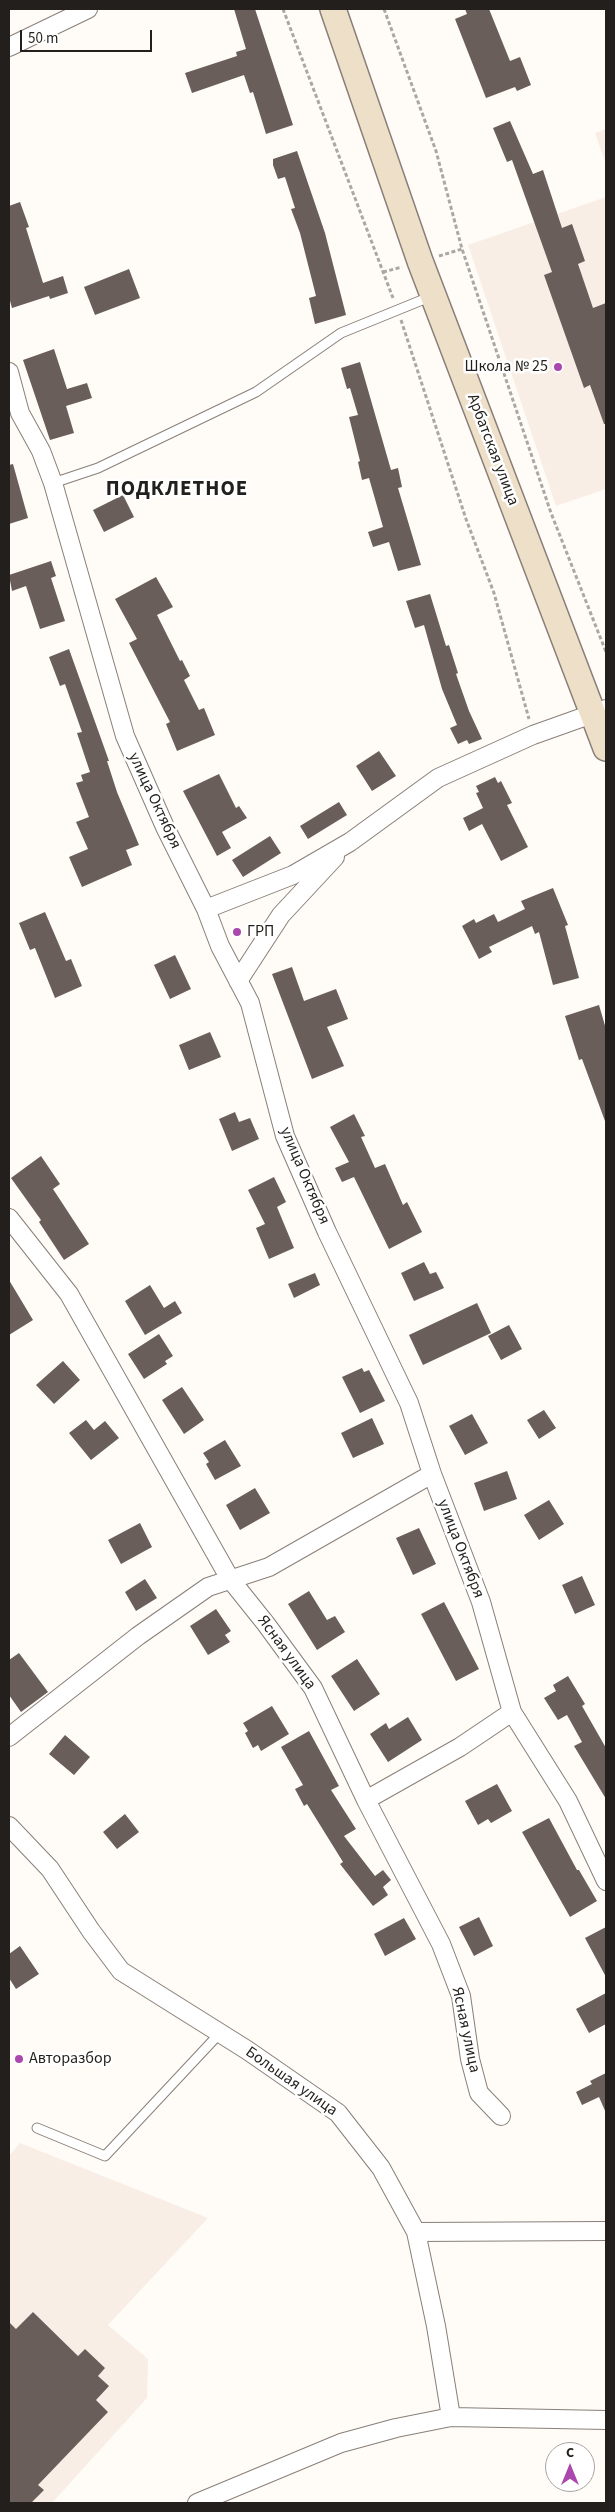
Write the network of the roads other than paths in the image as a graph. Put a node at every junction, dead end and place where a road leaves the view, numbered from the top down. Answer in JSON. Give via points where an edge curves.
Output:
{"nodes":[{"id":1,"x":88,"y":9,"type":"edge"},
{"id":2,"x":333,"y":9,"type":"edge"},
{"id":3,"x":9,"y":46,"type":"edge"},
{"id":4,"x":433,"y":296,"type":"junction"},
{"id":5,"x":9,"y":372,"type":"edge"},
{"id":6,"x":14,"y":415,"type":"edge"},
{"id":7,"x":53,"y":482,"type":"junction"},
{"id":8,"x":600,"y":710,"type":"edge"},
{"id":9,"x":606,"y":748,"type":"edge"},
{"id":10,"x":350,"y":842,"type":"junction"},
{"id":11,"x":206,"y":910,"type":"junction"},
{"id":12,"x":238,"y":981,"type":"junction"},
{"id":13,"x":9,"y":1218,"type":"edge"},
{"id":14,"x":432,"y":1474,"type":"junction"},
{"id":15,"x":230,"y":1579,"type":"junction"},
{"id":16,"x":512,"y":1712,"type":"junction"},
{"id":17,"x":9,"y":1737,"type":"edge"},
{"id":18,"x":366,"y":1800,"type":"junction"},
{"id":19,"x":9,"y":1826,"type":"edge"},
{"id":20,"x":606,"y":1881,"type":"edge"},
{"id":21,"x":220,"y":2033,"type":"junction"},
{"id":22,"x":501,"y":2116,"type":"dead end"},
{"id":23,"x":37,"y":2128,"type":"dead end"},
{"id":24,"x":606,"y":2231,"type":"edge"},
{"id":25,"x":416,"y":2232,"type":"junction"},
{"id":26,"x":451,"y":2417,"type":"junction"},
{"id":27,"x":606,"y":2420,"type":"edge"},
{"id":28,"x":196,"y":2503,"type":"edge"}],
"edges":[{"from":1,"to":3,"type":"street"},
{"from":2,"to":4,"type":"main road","name":"Арбатская улица"},
{"from":4,"to":7,"type":"lane","via":[[341,333],[256,392],[98,468]]},
{"from":4,"to":8,"type":"main road","name":"Арбатская улица"},
{"from":5,"to":6,"type":"street","name":"улица Октября"},
{"from":6,"to":7,"type":"street","name":"улица Октября","via":[[41,451]]},
{"from":7,"to":11,"type":"street","name":"улица Октября","via":[[125,736]]},
{"from":8,"to":9,"type":"main road","name":"Арбатская улица"},
{"from":8,"to":10,"type":"street","via":[[533,735],[438,778]]},
{"from":10,"to":11,"type":"street","via":[[293,875]]},
{"from":10,"to":12,"type":"street","via":[[281,915]]},
{"from":11,"to":12,"type":"street","name":"улица Октября"},
{"from":12,"to":14,"type":"street","name":"улица Октября","via":[[250,1003],[285,1136],[409,1403]]},
{"from":13,"to":15,"type":"street","name":"Ясная улица","via":[[69,1294]]},
{"from":14,"to":15,"type":"street","via":[[269,1567]]},
{"from":14,"to":16,"type":"street","name":"улица Октября","via":[[481,1602]]},
{"from":15,"to":17,"type":"street","via":[[208,1587],[138,1636]]},
{"from":15,"to":18,"type":"street","name":"Ясная улица","via":[[313,1688]]},
{"from":16,"to":18,"type":"street","via":[[460,1747]]},
{"from":16,"to":20,"type":"street","name":"улица Октября","via":[[568,1801]]},
{"from":18,"to":22,"type":"street","name":"Ясная улица","via":[[441,1944],[461,1996],[470,2059],[479,2093]]},
{"from":19,"to":21,"type":"street","name":"Большая улица","via":[[50,1869],[121,1971]]},
{"from":21,"to":23,"type":"lane","via":[[105,2156]]},
{"from":21,"to":25,"type":"street","name":"Большая улица","via":[[338,2113],[380,2168]]},
{"from":24,"to":25,"type":"street"},
{"from":25,"to":26,"type":"street","name":"Большая улица"},
{"from":26,"to":27,"type":"street"},
{"from":26,"to":28,"type":"street","via":[[341,2443]]}]}
